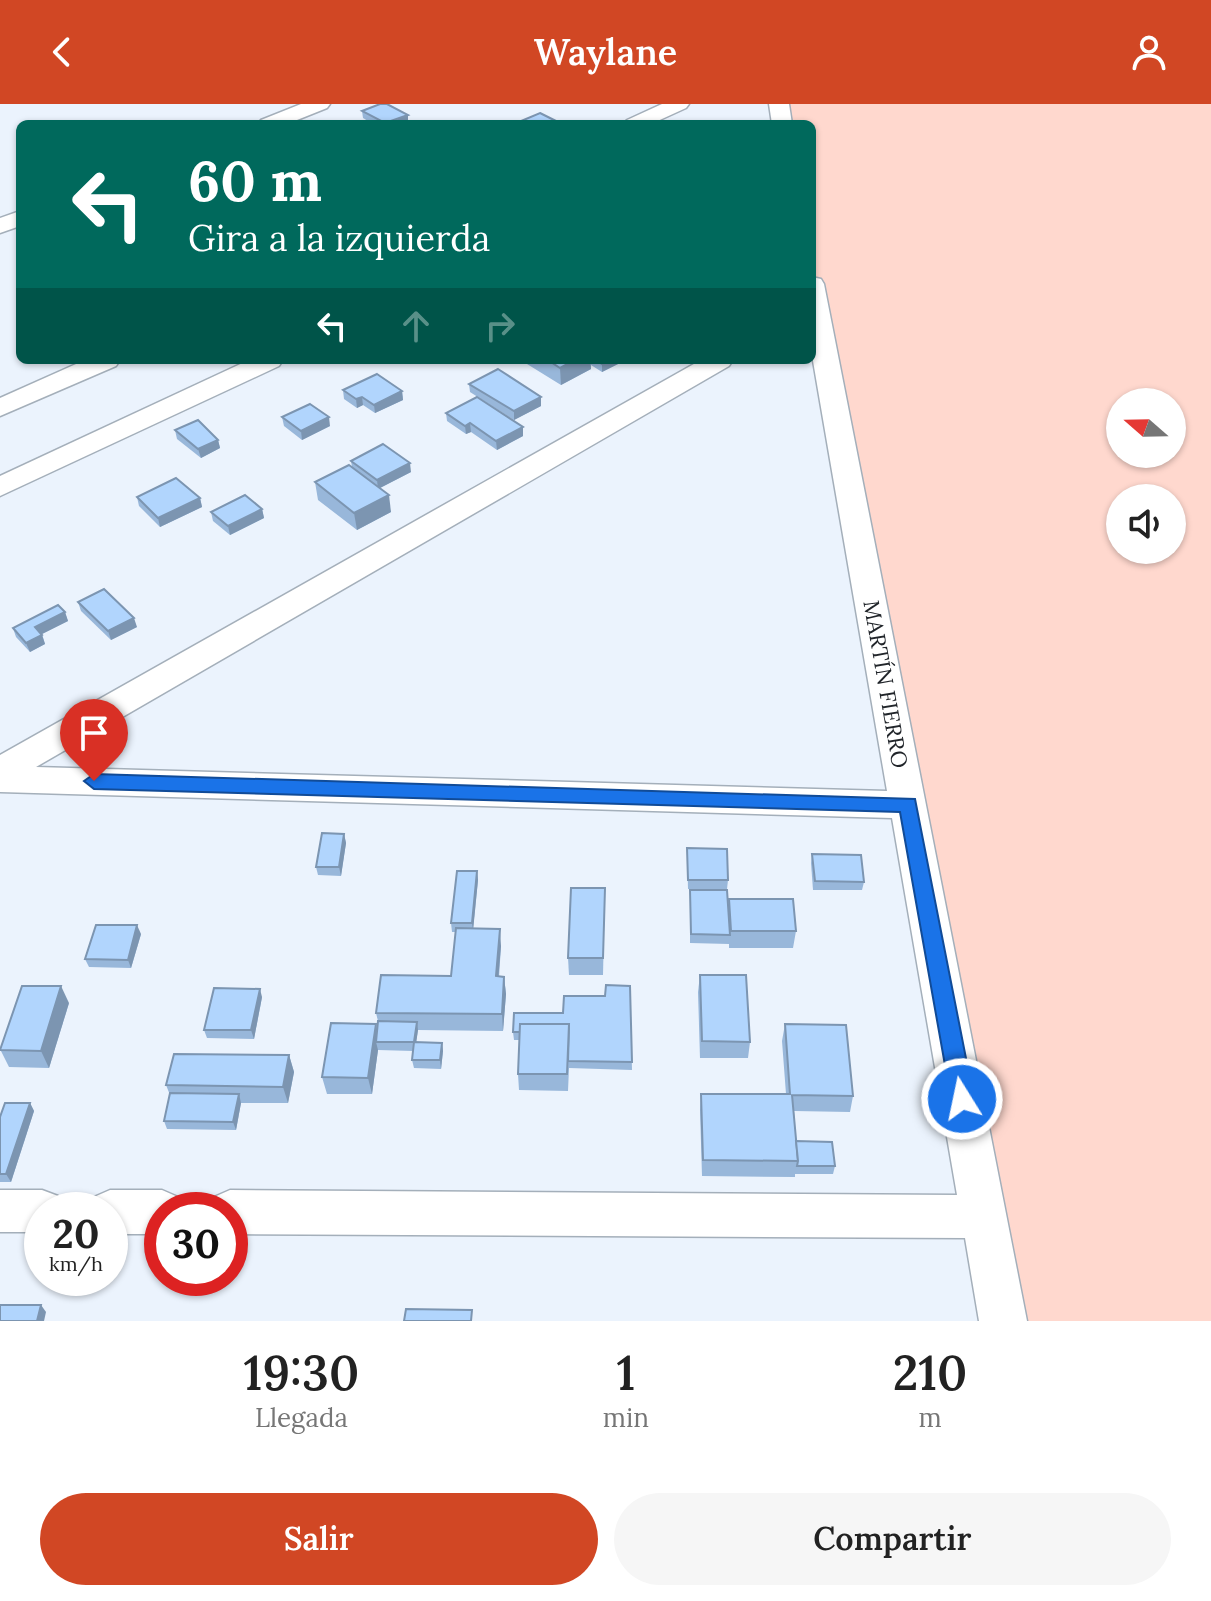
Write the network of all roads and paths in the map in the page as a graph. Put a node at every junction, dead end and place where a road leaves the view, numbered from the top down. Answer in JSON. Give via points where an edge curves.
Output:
{"nodes":[{"id":1,"x":320,"y":104,"type":"edge"},
{"id":2,"x":679,"y":104,"type":"edge"},
{"id":3,"x":278,"y":120,"type":"edge"},
{"id":4,"x":643,"y":120,"type":"edge"},
{"id":5,"x":816,"y":315,"type":"edge"},
{"id":6,"x":98,"y":364,"type":"edge"},
{"id":7,"x":261,"y":364,"type":"edge"},
{"id":8,"x":713,"y":364,"type":"edge"},
{"id":9,"x":0,"y":408,"type":"edge"},
{"id":10,"x":0,"y":487,"type":"edge"},
{"id":11,"x":0,"y":771,"type":"edge"},
{"id":12,"x":0,"y":779,"type":"edge"},
{"id":13,"x":908,"y":805,"type":"junction"},
{"id":14,"x":0,"y":1211,"type":"edge"},
{"id":15,"x":24,"y":1211,"type":"edge"},
{"id":16,"x":248,"y":1212,"type":"edge"},
{"id":17,"x":984,"y":1217,"type":"junction"},
{"id":18,"x":1003,"y":1321,"type":"edge"}],
"edges":[{"from":1,"to":3,"type":"street"},
{"from":2,"to":4,"type":"street"},
{"from":5,"to":13,"type":"street","name":"MARTÍN FIERRO"},
{"from":6,"to":9,"type":"street"},
{"from":7,"to":10,"type":"street"},
{"from":8,"to":11,"type":"street"},
{"from":12,"to":13,"type":"street"},
{"from":13,"to":17,"type":"street","name":"MARTÍN FIERRO"},
{"from":14,"to":15,"type":"street"},
{"from":16,"to":17,"type":"street"},
{"from":17,"to":18,"type":"street","name":"MARTÍN FIERRO"}]}
